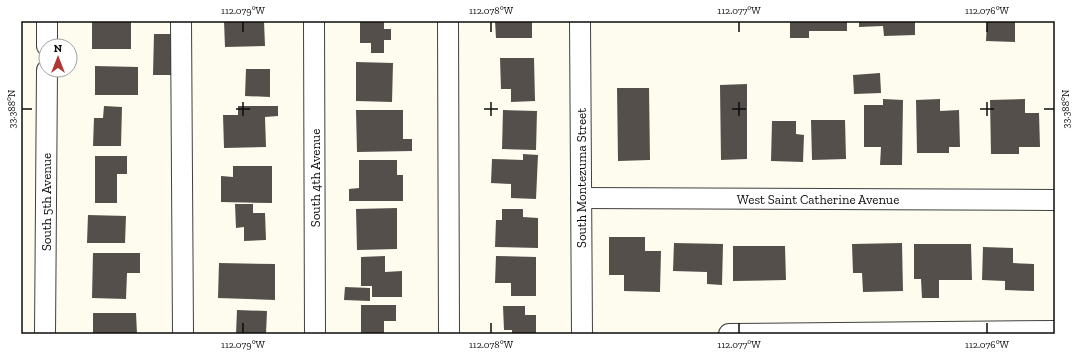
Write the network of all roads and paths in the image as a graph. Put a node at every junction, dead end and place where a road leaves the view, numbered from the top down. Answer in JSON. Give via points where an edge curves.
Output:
{"nodes":[{"id":1,"x":47,"y":21,"type":"edge"},
{"id":2,"x":181,"y":21,"type":"edge"},
{"id":3,"x":314,"y":21,"type":"edge"},
{"id":4,"x":448,"y":21,"type":"edge"},
{"id":5,"x":580,"y":21,"type":"edge"},
{"id":6,"x":47,"y":38,"type":"edge"},
{"id":7,"x":47,"y":78,"type":"edge"},
{"id":8,"x":581,"y":198,"type":"junction"},
{"id":9,"x":1055,"y":200,"type":"edge"},
{"id":10,"x":1055,"y":331,"type":"edge"},
{"id":11,"x":46,"y":334,"type":"edge"},
{"id":12,"x":183,"y":334,"type":"edge"},
{"id":13,"x":315,"y":334,"type":"edge"},
{"id":14,"x":449,"y":334,"type":"edge"},
{"id":15,"x":582,"y":334,"type":"edge"},
{"id":16,"x":729,"y":334,"type":"edge"}],
"edges":[{"from":1,"to":6,"type":"street"},
{"from":2,"to":12,"type":"street"},
{"from":3,"to":13,"type":"street","name":"South 4th Avenue"},
{"from":4,"to":14,"type":"street"},
{"from":5,"to":8,"type":"street","name":"South Montezuma Street"},
{"from":7,"to":11,"type":"street","name":"South 5th Avenue"},
{"from":8,"to":9,"type":"street","name":"West Saint Catherine Avenue"},
{"from":8,"to":15,"type":"street","name":"South Montezuma Street"},
{"from":10,"to":16,"type":"street"}]}
